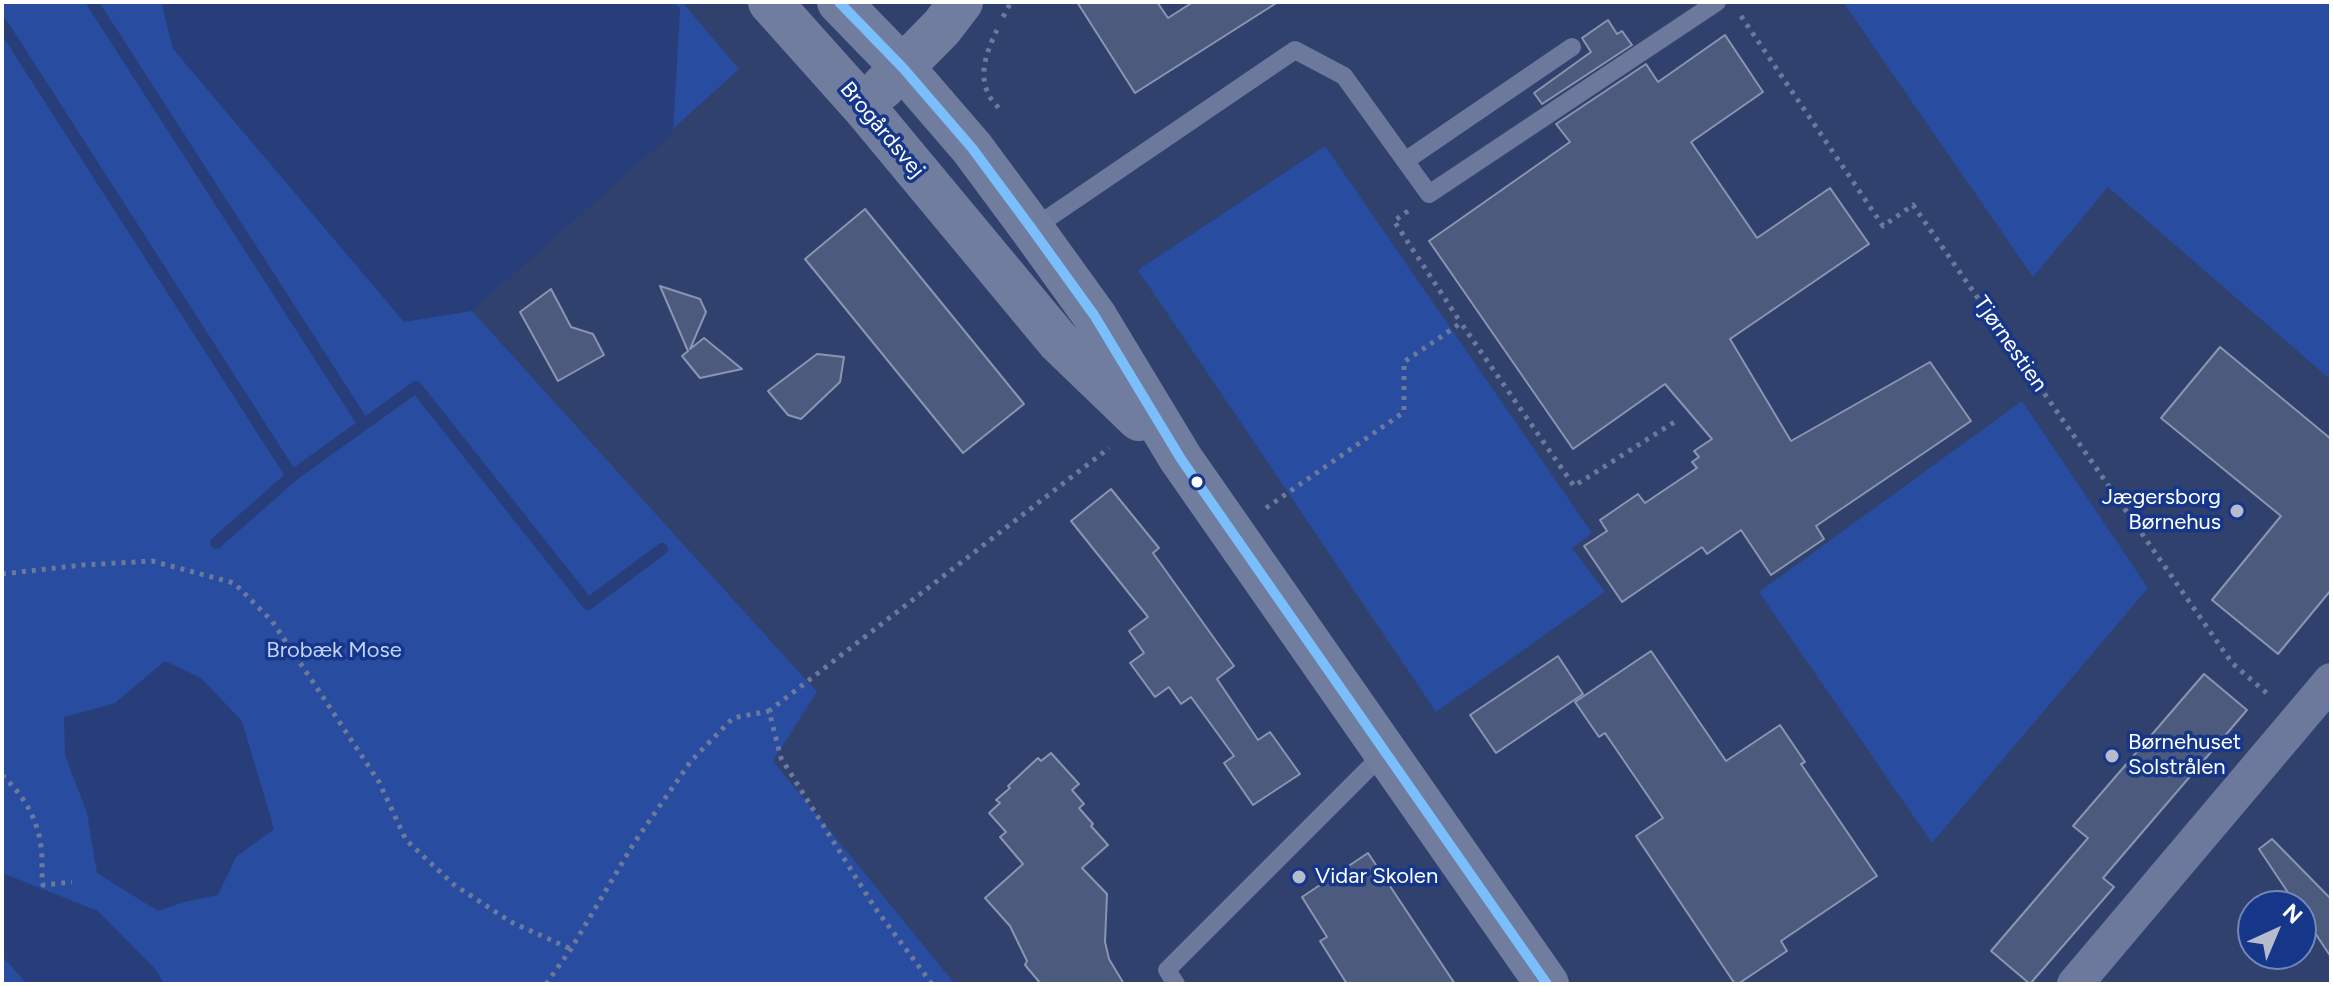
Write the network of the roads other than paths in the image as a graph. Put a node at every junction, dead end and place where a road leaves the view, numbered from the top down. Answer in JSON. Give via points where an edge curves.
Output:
{"nodes":[{"id":1,"x":770,"y":2,"type":"edge"},
{"id":2,"x":839,"y":2,"type":"edge"},
{"id":3,"x":961,"y":2,"type":"edge"},
{"id":4,"x":1717,"y":2,"type":"edge"},
{"id":5,"x":1572,"y":47,"type":"dead end"},
{"id":6,"x":903,"y":68,"type":"junction"},
{"id":7,"x":863,"y":106,"type":"junction"},
{"id":8,"x":1405,"y":161,"type":"junction"},
{"id":9,"x":1032,"y":229,"type":"junction"},
{"id":10,"x":991,"y":261,"type":"junction"},
{"id":11,"x":1181,"y":459,"type":"junction"},
{"id":12,"x":2331,"y":681,"type":"edge"},
{"id":13,"x":1385,"y":752,"type":"junction"},
{"id":14,"x":1176,"y":984,"type":"edge"},
{"id":15,"x":1547,"y":984,"type":"edge"},
{"id":16,"x":2075,"y":984,"type":"edge"}],
"edges":[{"from":1,"to":7,"type":"street","name":"Brogårdsvej"},
{"from":2,"to":6,"type":"street","name":"Brogårdsvej"},
{"from":3,"to":6,"type":"street"},
{"from":4,"to":8,"type":"lane","via":[[1429,194]]},
{"from":5,"to":8,"type":"lane"},
{"from":6,"to":7,"type":"street"},
{"from":6,"to":9,"type":"street","name":"Brogårdsvej"},
{"from":7,"to":10,"type":"street","name":"Brogårdsvej"},
{"from":8,"to":9,"type":"lane","via":[[1344,76],[1295,50]]},
{"from":9,"to":10,"type":"street"},
{"from":9,"to":11,"type":"street","name":"Brogårdsvej","via":[[1094,315]]},
{"from":10,"to":11,"type":"street","name":"Brogårdsvej","via":[[1059,342]]},
{"from":11,"to":13,"type":"street","name":"Brogårdsvej"},
{"from":12,"to":16,"type":"street"},
{"from":13,"to":14,"type":"lane","via":[[1167,970]]},
{"from":13,"to":15,"type":"street","name":"Brogårdsvej"}]}
